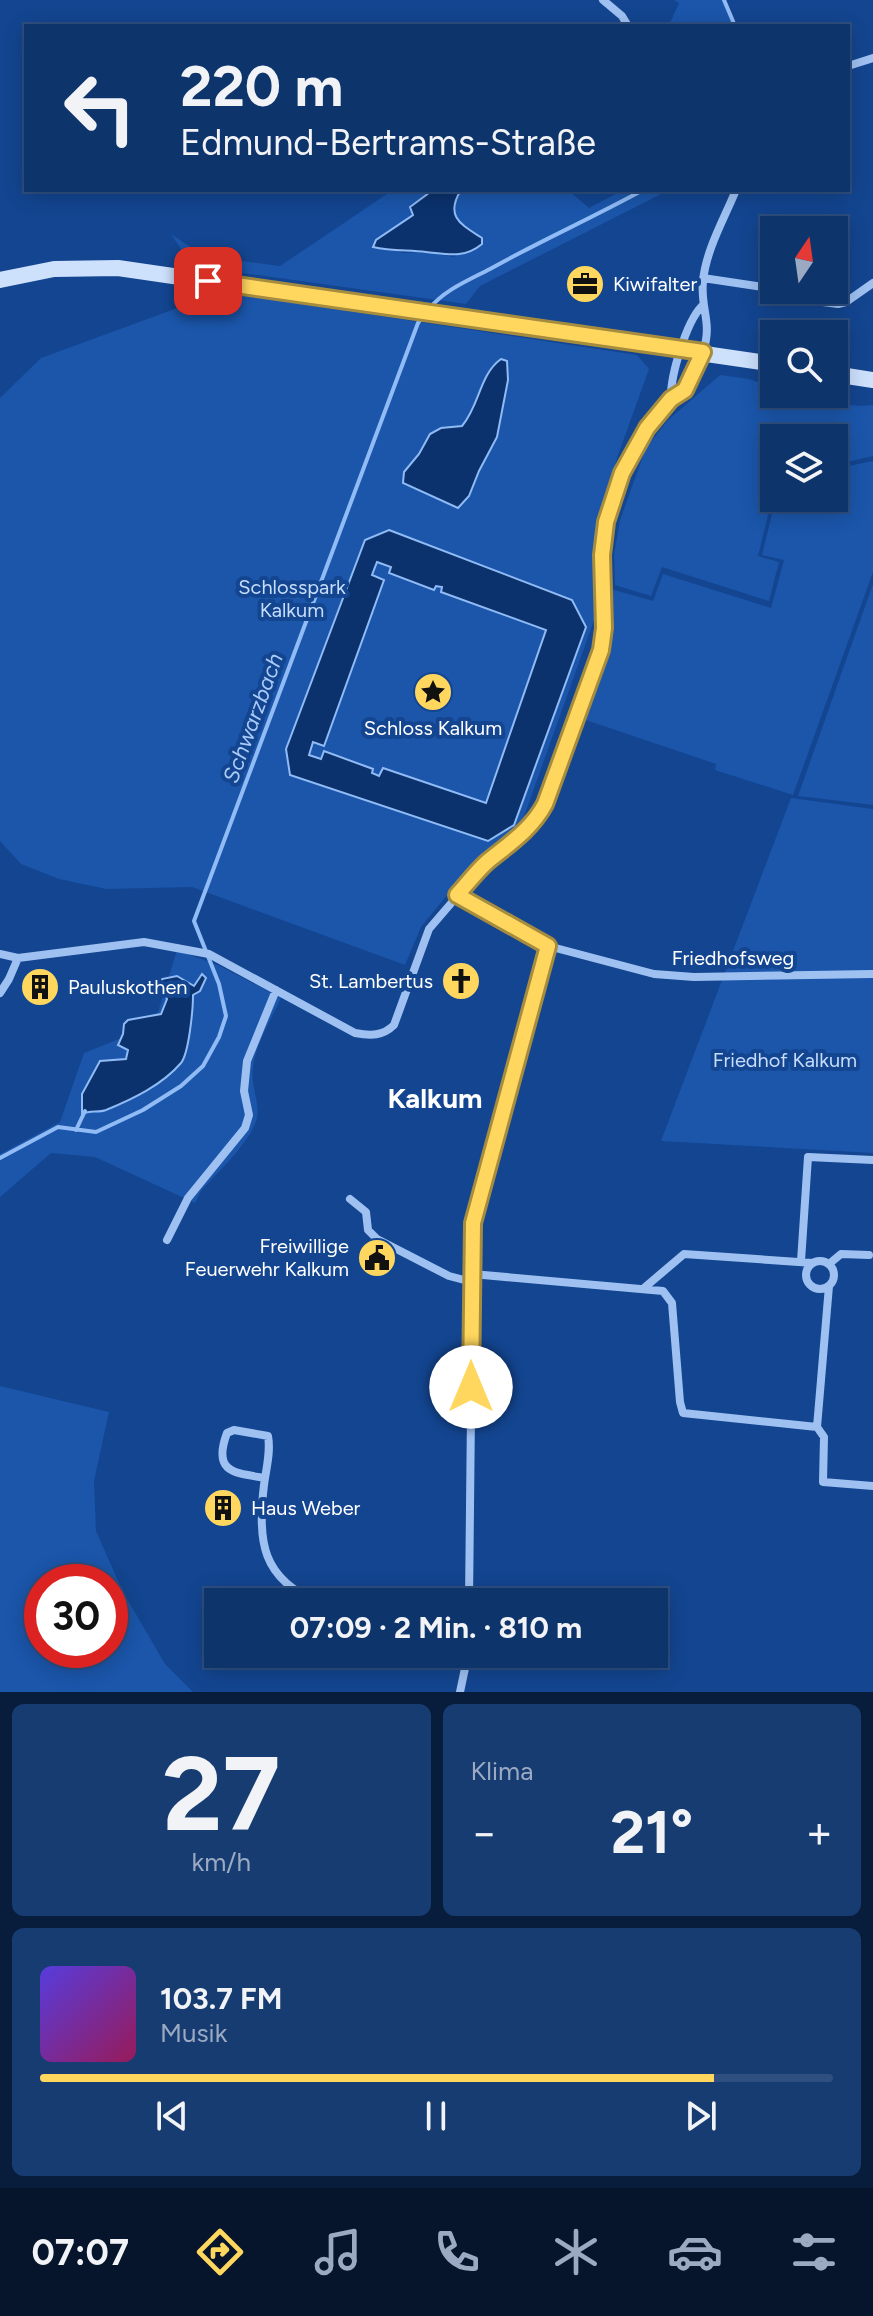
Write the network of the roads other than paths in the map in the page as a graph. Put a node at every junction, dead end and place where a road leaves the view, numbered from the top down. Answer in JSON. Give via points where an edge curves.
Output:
{"nodes":[{"id":1,"x":603,"y":0,"type":"edge"},
{"id":2,"x":627,"y":24,"type":"edge"},
{"id":3,"x":873,"y":58,"type":"edge"},
{"id":4,"x":850,"y":65,"type":"edge"},
{"id":5,"x":735,"y":192,"type":"edge"},
{"id":6,"x":703,"y":278,"type":"junction"},
{"id":7,"x":0,"y":280,"type":"edge"},
{"id":8,"x":873,"y":283,"type":"edge"},
{"id":9,"x":702,"y":306,"type":"junction"},
{"id":10,"x":682,"y":350,"type":"junction"},
{"id":11,"x":703,"y":352,"type":"junction"},
{"id":12,"x":760,"y":362,"type":"edge"},
{"id":13,"x":848,"y":376,"type":"edge"},
{"id":14,"x":873,"y":380,"type":"edge"},
{"id":15,"x":671,"y":399,"type":"junction"},
{"id":16,"x":457,"y":895,"type":"junction"},
{"id":17,"x":548,"y":946,"type":"junction"},
{"id":18,"x":0,"y":954,"type":"edge"},
{"id":19,"x":18,"y":958,"type":"junction"},
{"id":20,"x":873,"y":974,"type":"edge"},
{"id":21,"x":276,"y":990,"type":"junction"},
{"id":22,"x":0,"y":993,"type":"edge"},
{"id":23,"x":873,"y":1160,"type":"edge"},
{"id":24,"x":350,"y":1199,"type":"dead end"},
{"id":25,"x":167,"y":1240,"type":"dead end"},
{"id":26,"x":869,"y":1255,"type":"dead end"},
{"id":27,"x":801,"y":1261,"type":"junction"},
{"id":28,"x":813,"y":1263,"type":"junction"},
{"id":29,"x":829,"y":1264,"type":"junction"},
{"id":30,"x":472,"y":1278,"type":"junction"},
{"id":31,"x":829,"y":1286,"type":"junction"},
{"id":32,"x":644,"y":1288,"type":"junction"},
{"id":33,"x":817,"y":1427,"type":"junction"},
{"id":34,"x":265,"y":1478,"type":"junction"},
{"id":35,"x":873,"y":1486,"type":"edge"},
{"id":36,"x":290,"y":1588,"type":"edge"},
{"id":37,"x":469,"y":1588,"type":"edge"},
{"id":38,"x":465,"y":1668,"type":"edge"},
{"id":39,"x":460,"y":1692,"type":"edge"}],
"edges":[{"from":1,"to":2,"type":"street"},
{"from":3,"to":4,"type":"street"},
{"from":5,"to":6,"type":"street"},
{"from":6,"to":8,"type":"street","via":[[838,304]]},
{"from":6,"to":9,"type":"street"},
{"from":7,"to":10,"type":"main road","via":[[54,269],[118,268]]},
{"from":9,"to":10,"type":"street"},
{"from":9,"to":11,"type":"street","via":[[709,328]]},
{"from":10,"to":11,"type":"main road"},
{"from":10,"to":15,"type":"street"},
{"from":11,"to":12,"type":"main road"},
{"from":11,"to":15,"type":"street","via":[[685,390]]},
{"from":13,"to":14,"type":"main road"},
{"from":15,"to":16,"type":"street","via":[[634,448],[606,522],[601,650],[545,804],[525,832]]},
{"from":16,"to":17,"type":"street","name":"Friedhofsweg"},
{"from":16,"to":21,"type":"street","via":[[429,929],[402,1008],[386,1033],[355,1033]]},
{"from":17,"to":20,"type":"street","name":"Friedhofsweg","via":[[654,974]]},
{"from":17,"to":30,"type":"street","via":[[473,1223]]},
{"from":18,"to":19,"type":"street"},
{"from":19,"to":21,"type":"street","via":[[144,942],[209,954]]},
{"from":19,"to":22,"type":"street"},
{"from":21,"to":25,"type":"street","via":[[247,1061],[245,1128],[188,1198]]},
{"from":23,"to":27,"type":"street","via":[[808,1157]]},
{"from":24,"to":30,"type":"street","via":[[366,1212],[368,1230],[377,1239],[449,1276]]},
{"from":26,"to":29,"type":"street","via":[[841,1254]]},
{"from":27,"to":28,"type":"street"},
{"from":27,"to":32,"type":"street","via":[[684,1254]]},
{"from":28,"to":29,"type":"street"},
{"from":28,"to":31,"type":"street","via":[[807,1281],[815,1289]]},
{"from":29,"to":31,"type":"street","via":[[834,1275]]},
{"from":30,"to":32,"type":"street"},
{"from":30,"to":37,"type":"street"},
{"from":31,"to":33,"type":"street"},
{"from":32,"to":33,"type":"street","via":[[663,1291],[672,1303],[683,1413]]},
{"from":33,"to":35,"type":"street","via":[[824,1437],[823,1482]]},
{"from":34,"to":34,"type":"street","via":[[268,1436],[227,1433],[223,1454],[228,1468],[234,1474]]},
{"from":34,"to":36,"type":"street","via":[[263,1548],[272,1569]]},
{"from":38,"to":39,"type":"street"}]}
